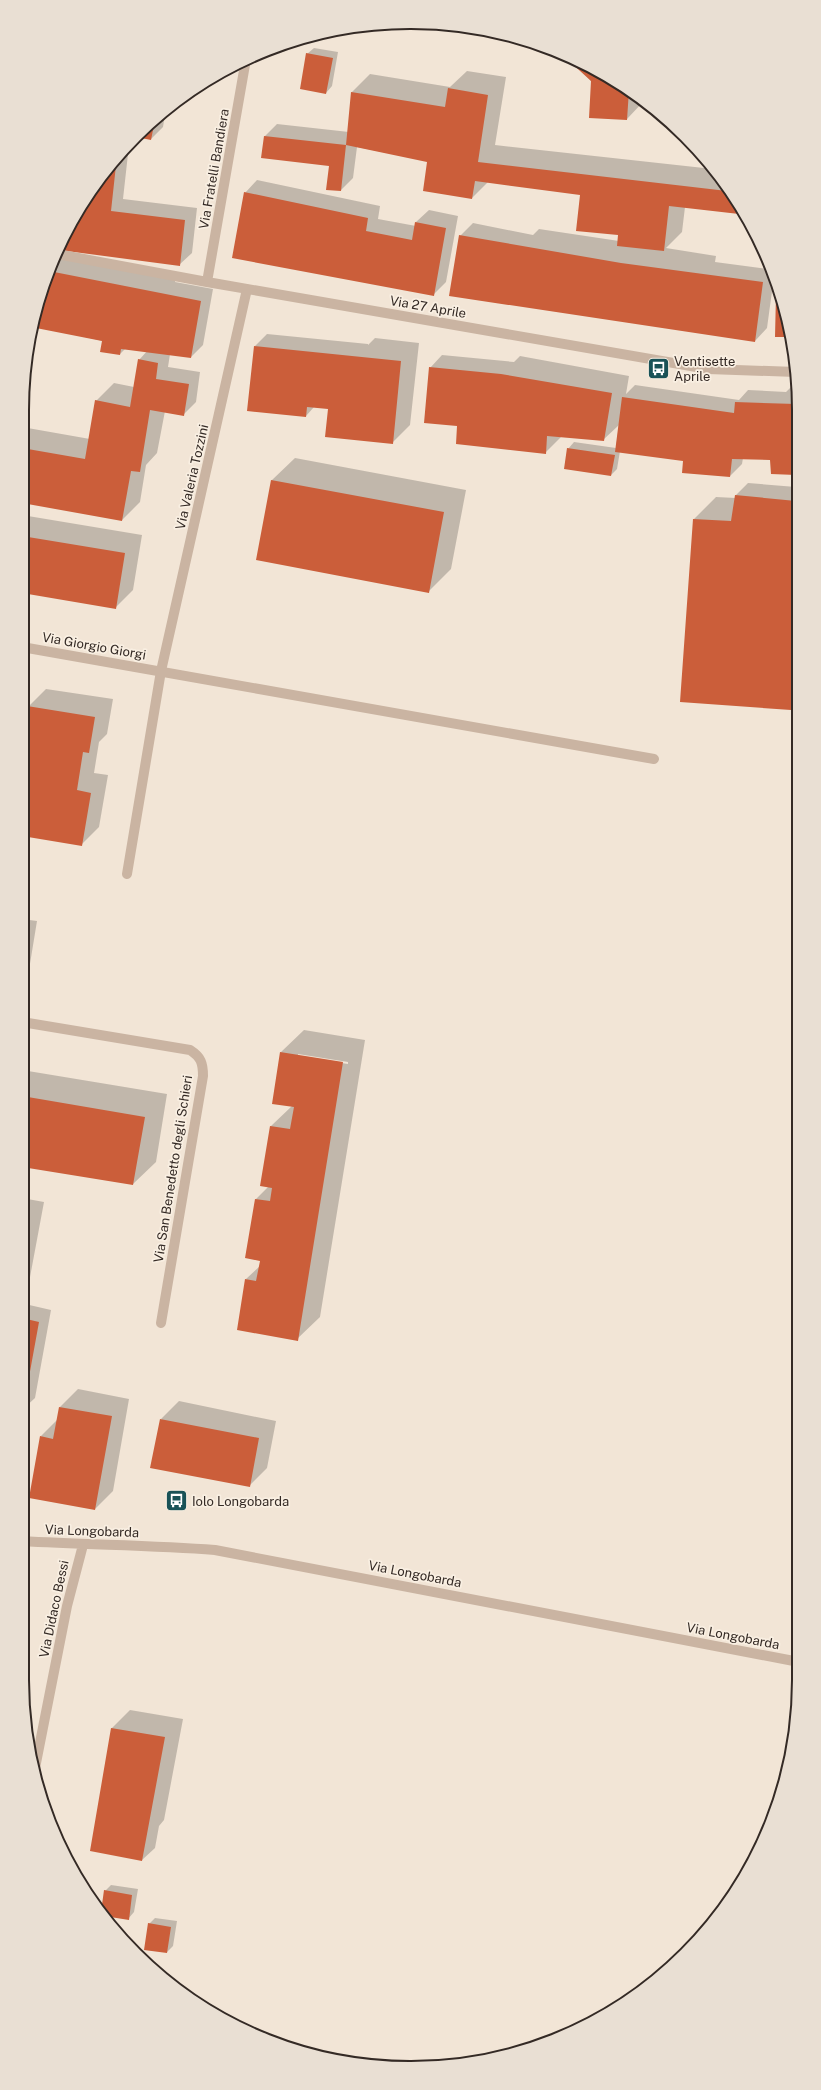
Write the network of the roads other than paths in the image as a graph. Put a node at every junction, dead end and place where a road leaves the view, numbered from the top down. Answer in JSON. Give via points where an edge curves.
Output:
{"nodes":[{"id":1,"x":245,"y":67,"type":"edge"},
{"id":2,"x":62,"y":255,"type":"edge"},
{"id":3,"x":207,"y":282,"type":"junction"},
{"id":4,"x":247,"y":289,"type":"junction"},
{"id":5,"x":790,"y":372,"type":"edge"},
{"id":6,"x":29,"y":648,"type":"edge"},
{"id":7,"x":161,"y":671,"type":"junction"},
{"id":8,"x":654,"y":759,"type":"dead end"},
{"id":9,"x":127,"y":874,"type":"dead end"},
{"id":10,"x":29,"y":1023,"type":"edge"},
{"id":11,"x":161,"y":1323,"type":"dead end"},
{"id":12,"x":29,"y":1541,"type":"edge"},
{"id":13,"x":83,"y":1545,"type":"junction"},
{"id":14,"x":792,"y":1661,"type":"edge"},
{"id":15,"x":37,"y":1758,"type":"edge"}],
"edges":[{"from":1,"to":3,"type":"street","name":"Via Fratelli Bandiera"},
{"from":2,"to":3,"type":"street","name":"Via 27 Aprile"},
{"from":3,"to":4,"type":"street","name":"Via 27 Aprile"},
{"from":4,"to":5,"type":"street","name":"Via 27 Aprile","via":[[708,369]]},
{"from":4,"to":7,"type":"street","name":"Via Valeria Tozzini"},
{"from":6,"to":7,"type":"street","name":"Via Giorgio Giorgi"},
{"from":7,"to":8,"type":"street","name":"Via Giorgio Giorgi"},
{"from":7,"to":9,"type":"street","name":"Via Valeria Tozzini"},
{"from":10,"to":11,"type":"street","name":"Via San Benedetto degli Schieri","via":[[190,1050],[203,1063]]},
{"from":12,"to":13,"type":"street","name":"Via Longobarda"},
{"from":13,"to":14,"type":"street","name":"Via Longobarda","via":[[158,1545],[215,1550]]},
{"from":13,"to":15,"type":"street","name":"Via Didaco Bessi","via":[[67,1606]]}]}
